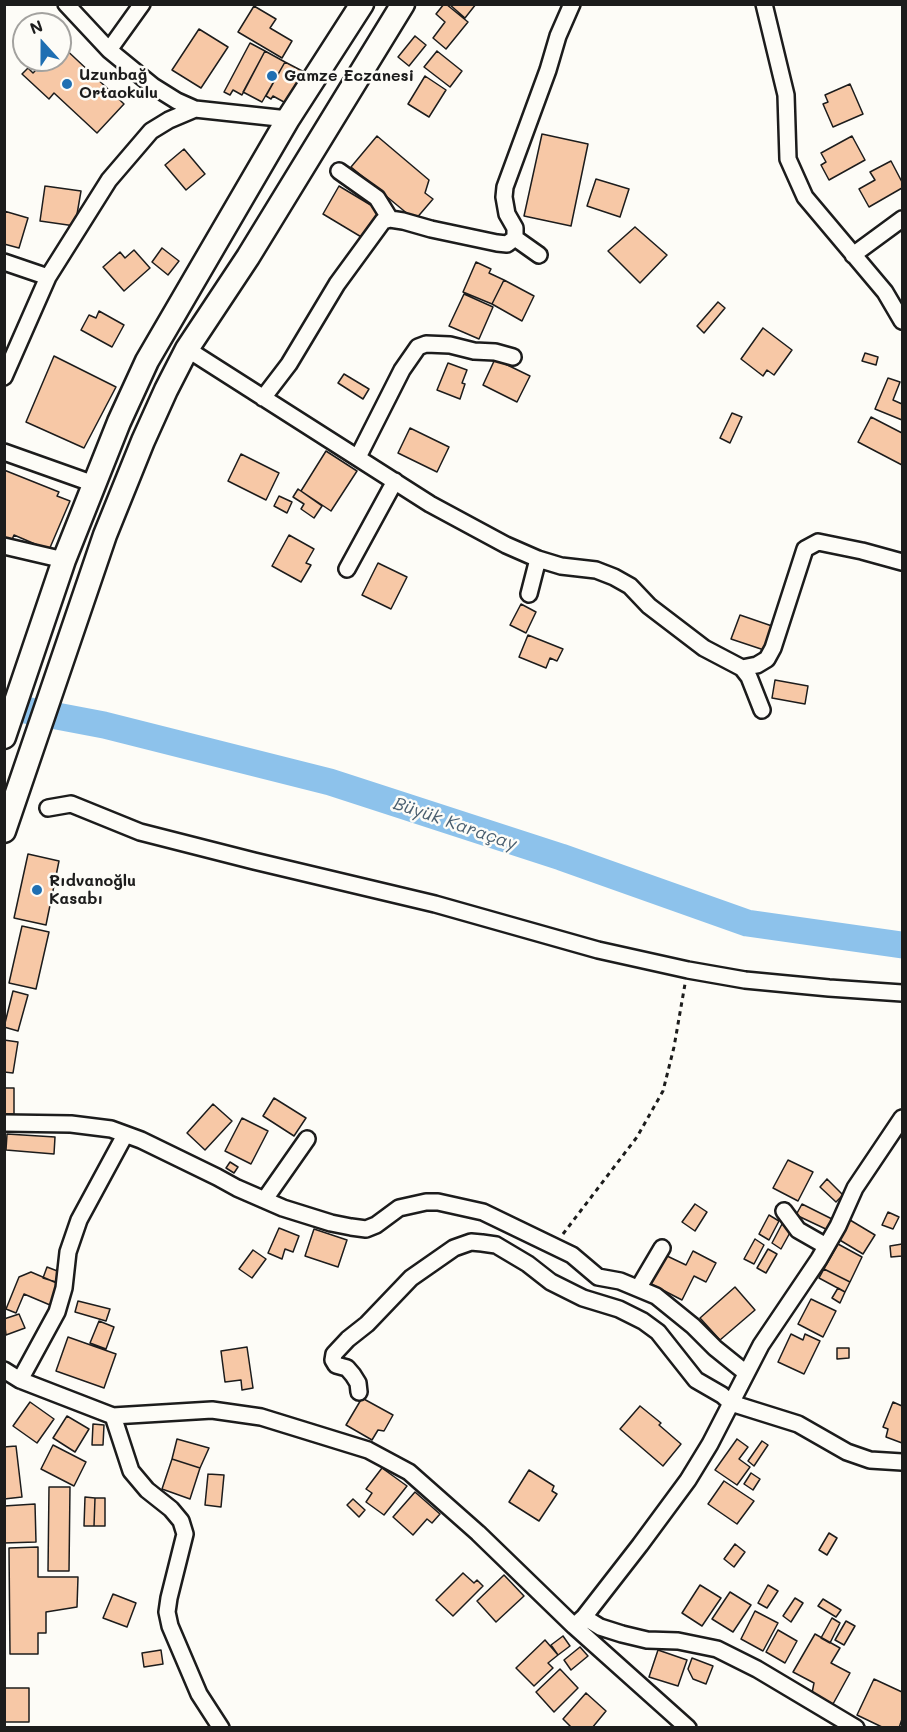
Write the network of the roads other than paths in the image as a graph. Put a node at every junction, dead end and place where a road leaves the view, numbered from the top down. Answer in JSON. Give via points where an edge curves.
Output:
{"nodes":[{"id":1,"x":66,"y":4,"type":"edge"},
{"id":2,"x":142,"y":4,"type":"edge"},
{"id":3,"x":362,"y":4,"type":"edge"},
{"id":4,"x":403,"y":4,"type":"edge"},
{"id":5,"x":572,"y":4,"type":"edge"},
{"id":6,"x":764,"y":4,"type":"edge"},
{"id":7,"x":109,"y":50,"type":"junction"},
{"id":8,"x":195,"y":108,"type":"junction"},
{"id":9,"x":288,"y":119,"type":"junction"},
{"id":10,"x":339,"y":171,"type":"dead end"},
{"id":11,"x":390,"y":219,"type":"junction"},
{"id":12,"x":903,"y":219,"type":"edge"},
{"id":13,"x":515,"y":238,"type":"junction"},
{"id":14,"x":539,"y":255,"type":"dead end"},
{"id":15,"x":853,"y":255,"type":"junction"},
{"id":16,"x":4,"y":262,"type":"edge"},
{"id":17,"x":48,"y":277,"type":"junction"},
{"id":18,"x":903,"y":321,"type":"edge"},
{"id":19,"x":188,"y":350,"type":"junction"},
{"id":20,"x":513,"y":357,"type":"dead end"},
{"id":21,"x":4,"y":377,"type":"edge"},
{"id":22,"x":263,"y":398,"type":"junction"},
{"id":23,"x":4,"y":452,"type":"edge"},
{"id":24,"x":358,"y":458,"type":"junction"},
{"id":25,"x":395,"y":481,"type":"junction"},
{"id":26,"x":94,"y":484,"type":"junction"},
{"id":27,"x":4,"y":546,"type":"edge"},
{"id":28,"x":538,"y":559,"type":"junction"},
{"id":29,"x":64,"y":560,"type":"junction"},
{"id":30,"x":903,"y":562,"type":"edge"},
{"id":31,"x":347,"y":569,"type":"dead end"},
{"id":32,"x":529,"y":594,"type":"dead end"},
{"id":33,"x":742,"y":668,"type":"junction"},
{"id":34,"x":762,"y":710,"type":"dead end"},
{"id":35,"x":4,"y":737,"type":"edge"},
{"id":36,"x":48,"y":808,"type":"dead end"},
{"id":37,"x":6,"y":824,"type":"edge"},
{"id":38,"x":903,"y":993,"type":"edge"},
{"id":39,"x":903,"y":1118,"type":"edge"},
{"id":40,"x":4,"y":1123,"type":"edge"},
{"id":41,"x":125,"y":1135,"type":"junction"},
{"id":42,"x":307,"y":1139,"type":"dead end"},
{"id":43,"x":265,"y":1199,"type":"junction"},
{"id":44,"x":784,"y":1211,"type":"dead end"},
{"id":45,"x":826,"y":1246,"type":"junction"},
{"id":46,"x":662,"y":1248,"type":"dead end"},
{"id":47,"x":639,"y":1287,"type":"junction"},
{"id":48,"x":4,"y":1370,"type":"edge"},
{"id":49,"x":746,"y":1373,"type":"junction"},
{"id":50,"x":20,"y":1380,"type":"junction"},
{"id":51,"x":359,"y":1392,"type":"dead end"},
{"id":52,"x":731,"y":1403,"type":"junction"},
{"id":53,"x":113,"y":1416,"type":"junction"},
{"id":54,"x":903,"y":1462,"type":"edge"},
{"id":55,"x":579,"y":1621,"type":"junction"},
{"id":56,"x":221,"y":1728,"type":"edge"},
{"id":57,"x":688,"y":1728,"type":"edge"},
{"id":58,"x":856,"y":1728,"type":"edge"}],
"edges":[{"from":1,"to":7,"type":"street"},
{"from":2,"to":7,"type":"street"},
{"from":3,"to":9,"type":"highway"},
{"from":4,"to":19,"type":"highway"},
{"from":5,"to":13,"type":"street","via":[[505,187],[507,214],[515,228]]},
{"from":6,"to":15,"type":"street","via":[[786,96],[789,159],[805,197]]},
{"from":7,"to":8,"type":"street","via":[[153,86]]},
{"from":8,"to":9,"type":"street"},
{"from":8,"to":17,"type":"street","via":[[151,130],[109,180]]},
{"from":9,"to":26,"type":"highway","via":[[147,362]]},
{"from":10,"to":11,"type":"street","via":[[377,198]]},
{"from":11,"to":13,"type":"street","via":[[497,243],[507,244]]},
{"from":11,"to":22,"type":"street","via":[[382,221],[336,284]]},
{"from":12,"to":15,"type":"street"},
{"from":13,"to":14,"type":"street"},
{"from":15,"to":18,"type":"street","via":[[885,292]]},
{"from":16,"to":17,"type":"street"},
{"from":17,"to":21,"type":"street"},
{"from":19,"to":22,"type":"street"},
{"from":19,"to":37,"type":"highway","via":[[143,441],[84,593]]},
{"from":20,"to":24,"type":"street","via":[[450,345],[418,347],[402,370]]},
{"from":22,"to":24,"type":"street"},
{"from":23,"to":26,"type":"street"},
{"from":24,"to":25,"type":"street"},
{"from":25,"to":28,"type":"street","via":[[429,504]]},
{"from":25,"to":31,"type":"street"},
{"from":26,"to":29,"type":"highway"},
{"from":27,"to":29,"type":"street"},
{"from":28,"to":32,"type":"street"},
{"from":28,"to":33,"type":"street","via":[[614,577],[704,648]]},
{"from":29,"to":35,"type":"highway"},
{"from":30,"to":33,"type":"street","via":[[818,542],[805,549],[773,648],[767,659]]},
{"from":33,"to":34,"type":"street"},
{"from":36,"to":38,"type":"street","via":[[70,804],[140,832],[688,970],[745,980]]},
{"from":39,"to":45,"type":"street","via":[[855,1188]]},
{"from":40,"to":41,"type":"street","via":[[96,1126]]},
{"from":41,"to":43,"type":"street"},
{"from":41,"to":50,"type":"street","via":[[79,1220],[68,1252],[57,1312]]},
{"from":42,"to":43,"type":"street"},
{"from":43,"to":47,"type":"street","via":[[313,1218],[366,1229],[399,1208],[413,1204],[438,1202],[483,1212],[572,1255],[598,1277]]},
{"from":44,"to":45,"type":"street","via":[[798,1230]]},
{"from":45,"to":49,"type":"street"},
{"from":46,"to":47,"type":"street"},
{"from":47,"to":49,"type":"street","via":[[665,1302]]},
{"from":48,"to":50,"type":"street"},
{"from":49,"to":52,"type":"street"},
{"from":50,"to":53,"type":"street"},
{"from":51,"to":52,"type":"street","via":[[353,1375],[336,1365],[334,1354],[411,1278],[454,1248],[471,1242],[496,1245],[551,1282],[643,1321],[658,1332],[696,1380]]},
{"from":52,"to":54,"type":"street","via":[[798,1424],[847,1452],[870,1460]]},
{"from":52,"to":55,"type":"street","via":[[682,1488]]},
{"from":53,"to":55,"type":"street","via":[[212,1410],[261,1417],[368,1450],[409,1472]]},
{"from":53,"to":56,"type":"street","via":[[131,1471],[181,1521],[185,1533],[167,1612],[199,1694]]},
{"from":55,"to":57,"type":"street"},
{"from":55,"to":58,"type":"street","via":[[647,1640],[717,1649]]}]}
